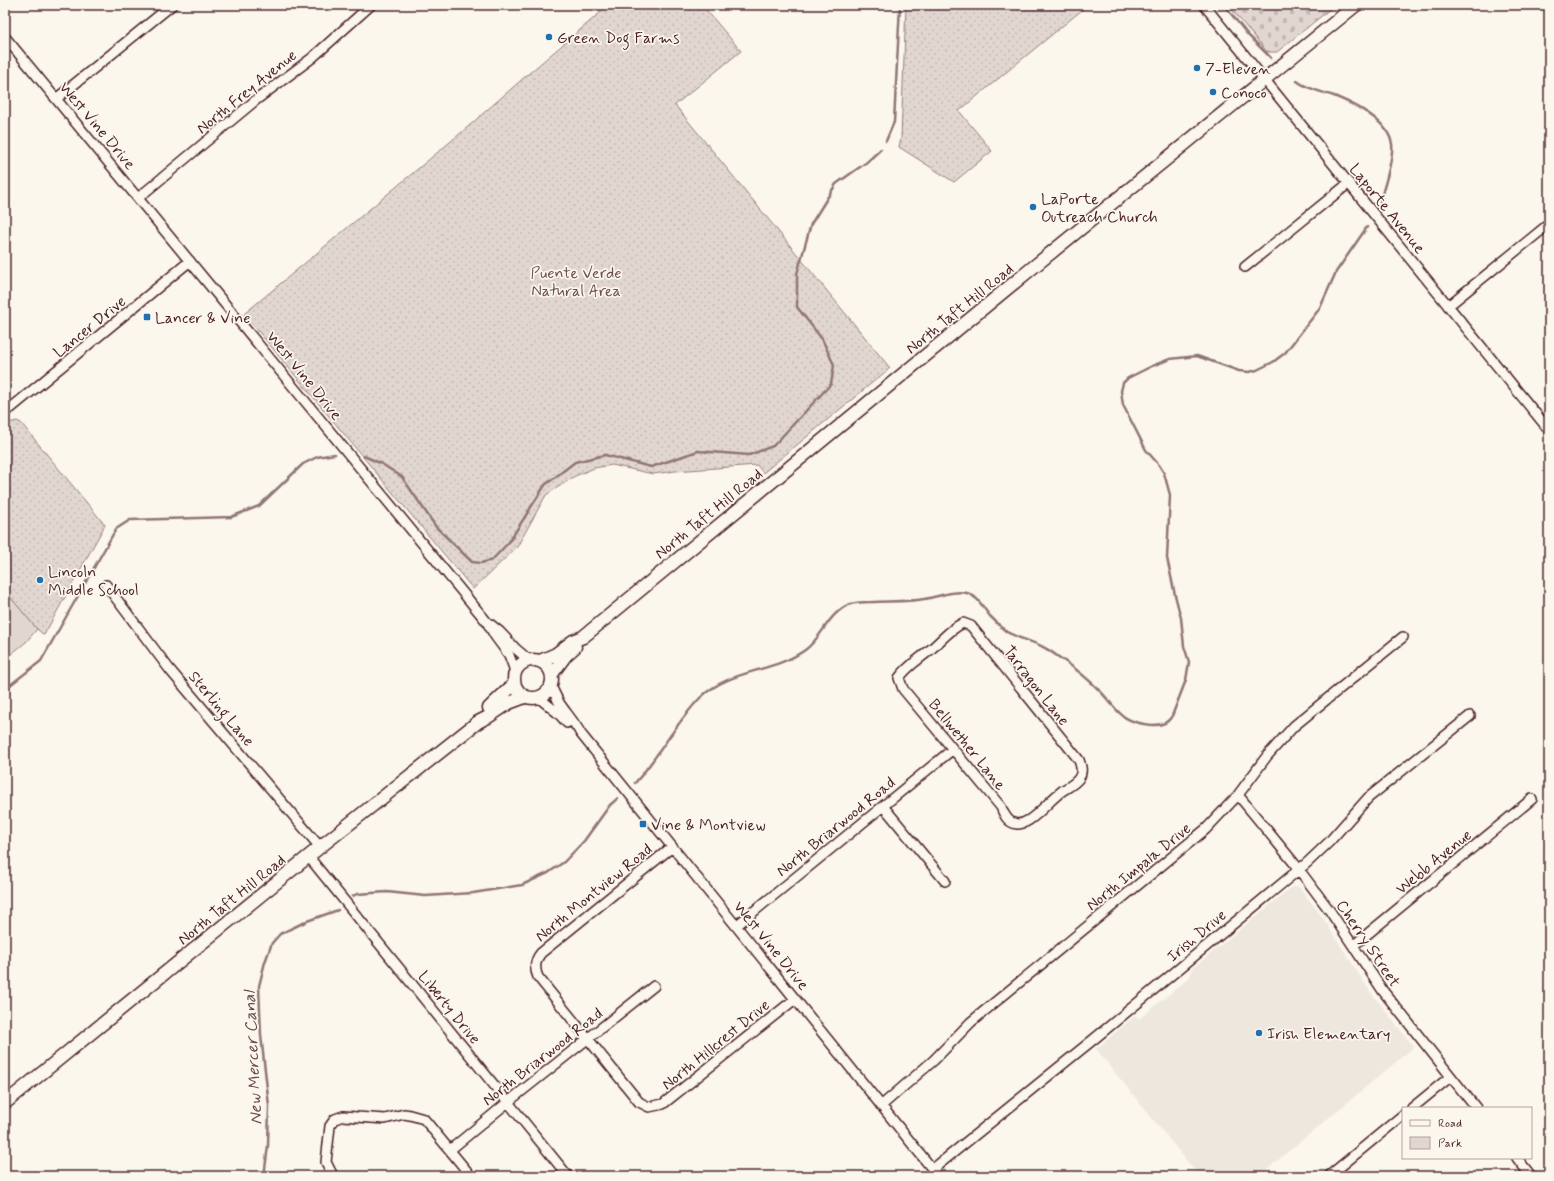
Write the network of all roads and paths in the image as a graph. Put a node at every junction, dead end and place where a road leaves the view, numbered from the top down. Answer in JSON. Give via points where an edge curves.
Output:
{"nodes":[{"id":1,"x":172,"y":5,"type":"edge"},
{"id":2,"x":371,"y":5,"type":"edge"},
{"id":3,"x":1204,"y":5,"type":"edge"},
{"id":4,"x":1356,"y":5,"type":"edge"},
{"id":5,"x":5,"y":37,"type":"edge"},
{"id":6,"x":1265,"y":80,"type":"junction"},
{"id":7,"x":56,"y":99,"type":"junction"},
{"id":8,"x":1349,"y":183,"type":"junction"},
{"id":9,"x":138,"y":198,"type":"junction"},
{"id":10,"x":1549,"y":224,"type":"edge"},
{"id":11,"x":190,"y":261,"type":"junction"},
{"id":12,"x":1245,"y":267,"type":"dead end"},
{"id":13,"x":1448,"y":306,"type":"junction"},
{"id":14,"x":5,"y":411,"type":"edge"},
{"id":15,"x":1549,"y":430,"type":"edge"},
{"id":16,"x":106,"y":585,"type":"dead end"},
{"id":17,"x":487,"y":622,"type":"junction"},
{"id":18,"x":583,"y":637,"type":"junction"},
{"id":19,"x":1403,"y":637,"type":"dead end"},
{"id":20,"x":534,"y":660,"type":"junction"},
{"id":21,"x":515,"y":671,"type":"junction"},
{"id":22,"x":552,"y":674,"type":"junction"},
{"id":23,"x":899,"y":678,"type":"joint"},
{"id":24,"x":514,"y":684,"type":"junction"},
{"id":25,"x":551,"y":687,"type":"junction"},
{"id":26,"x":525,"y":697,"type":"junction"},
{"id":27,"x":538,"y":697,"type":"junction"},
{"id":28,"x":1470,"y":716,"type":"dead end"},
{"id":29,"x":478,"y":722,"type":"junction"},
{"id":30,"x":580,"y":734,"type":"junction"},
{"id":31,"x":953,"y":749,"type":"junction"},
{"id":32,"x":1238,"y":795,"type":"junction"},
{"id":33,"x":1532,"y":799,"type":"dead end"},
{"id":34,"x":883,"y":806,"type":"junction"},
{"id":35,"x":1017,"y":824,"type":"joint"},
{"id":36,"x":320,"y":847,"type":"junction"},
{"id":37,"x":672,"y":847,"type":"junction"},
{"id":38,"x":308,"y":856,"type":"junction"},
{"id":39,"x":1299,"y":870,"type":"junction"},
{"id":40,"x":945,"y":881,"type":"dead end"},
{"id":41,"x":736,"y":926,"type":"junction"},
{"id":42,"x":1354,"y":945,"type":"junction"},
{"id":43,"x":654,"y":986,"type":"dead end"},
{"id":44,"x":796,"y":999,"type":"junction"},
{"id":45,"x":588,"y":1039,"type":"junction"},
{"id":46,"x":1450,"y":1076,"type":"junction"},
{"id":47,"x":508,"y":1102,"type":"junction"},
{"id":48,"x":5,"y":1103,"type":"edge"},
{"id":49,"x":881,"y":1106,"type":"junction"},
{"id":50,"x":1413,"y":1107,"type":"edge"},
{"id":51,"x":1475,"y":1107,"type":"edge"},
{"id":52,"x":1402,"y":1116,"type":"edge"},
{"id":53,"x":450,"y":1150,"type":"junction"},
{"id":54,"x":1518,"y":1159,"type":"edge"},
{"id":55,"x":935,"y":1173,"type":"edge"},
{"id":56,"x":333,"y":1176,"type":"edge"},
{"id":57,"x":471,"y":1176,"type":"edge"},
{"id":58,"x":568,"y":1176,"type":"edge"},
{"id":59,"x":1329,"y":1176,"type":"edge"},
{"id":60,"x":1531,"y":1176,"type":"edge"}],
"edges":[{"from":1,"to":7,"type":"street"},
{"from":2,"to":9,"type":"street","name":"North Frey Avenue","via":[[312,58],[256,100]]},
{"from":3,"to":6,"type":"street","name":"Laporte Avenue"},
{"from":4,"to":6,"type":"main road","name":"North Taft Hill Road"},
{"from":5,"to":7,"type":"street","name":"West Vine Drive"},
{"from":6,"to":8,"type":"street","name":"Laporte Avenue"},
{"from":6,"to":18,"type":"main road","name":"North Taft Hill Road"},
{"from":7,"to":9,"type":"street","name":"West Vine Drive"},
{"from":8,"to":12,"type":"street"},
{"from":8,"to":13,"type":"street","name":"Laporte Avenue"},
{"from":9,"to":11,"type":"street","name":"West Vine Drive"},
{"from":10,"to":13,"type":"street"},
{"from":11,"to":14,"type":"street","name":"Lancer Drive","via":[[17,404]]},
{"from":11,"to":17,"type":"street","name":"West Vine Drive"},
{"from":13,"to":15,"type":"street","name":"Laporte Avenue"},
{"from":16,"to":36,"type":"street","name":"Sterling Lane","via":[[170,670]]},
{"from":17,"to":20,"type":"street","name":"West Vine Drive","via":[[516,650]]},
{"from":17,"to":21,"type":"street","name":"West Vine Drive","via":[[509,655]]},
{"from":18,"to":20,"type":"main road","name":"North Taft Hill Road","via":[[556,654]]},
{"from":18,"to":22,"type":"main road","name":"North Taft Hill Road"},
{"from":19,"to":32,"type":"street","name":"North Impala Drive","via":[[1294,726],[1267,756]]},
{"from":20,"to":21,"type":"main road","via":[[520,664]]},
{"from":20,"to":22,"type":"main road","name":"West Vine Drive","via":[[548,666]]},
{"from":21,"to":24,"type":"main road","name":"West Vine Drive"},
{"from":22,"to":25,"type":"main road"},
{"from":23,"to":31,"type":"street","name":"Bellwether Lane","via":[[903,689]]},
{"from":23,"to":35,"type":"street","name":"Tarragon Lane","via":[[905,669],[955,627],[963,623],[971,626],[1079,760],[1080,777],[1074,784],[1030,819]]},
{"from":24,"to":26,"type":"main road"},
{"from":24,"to":29,"type":"main road","name":"North Taft Hill Road","via":[[484,712]]},
{"from":25,"to":27,"type":"main road"},
{"from":25,"to":30,"type":"street","name":"West Vine Drive"},
{"from":26,"to":27,"type":"main road"},
{"from":26,"to":29,"type":"main road","name":"North Taft Hill Road","via":[[509,703]]},
{"from":27,"to":30,"type":"street","name":"West Vine Drive"},
{"from":28,"to":39,"type":"street","name":"Irish Drive","via":[[1368,798],[1329,842]]},
{"from":29,"to":36,"type":"main road","name":"North Taft Hill Road"},
{"from":30,"to":37,"type":"street","name":"West Vine Drive"},
{"from":31,"to":34,"type":"street","name":"North Briarwood Road"},
{"from":31,"to":35,"type":"street","name":"Bellwether Lane","via":[[1001,807],[1005,817]]},
{"from":32,"to":39,"type":"street","name":"Cherry Street"},
{"from":32,"to":49,"type":"street","name":"North Impala Drive","via":[[1206,829],[971,1022],[934,1060]]},
{"from":33,"to":42,"type":"street","name":"Webb Avenue"},
{"from":34,"to":40,"type":"street"},
{"from":34,"to":41,"type":"street","name":"North Briarwood Road"},
{"from":36,"to":38,"type":"main road","name":"North Taft Hill Road"},
{"from":37,"to":41,"type":"street","name":"West Vine Drive"},
{"from":37,"to":45,"type":"street","name":"North Montview Road","via":[[541,953],[536,963],[538,977]]},
{"from":38,"to":47,"type":"street","name":"Liberty Drive"},
{"from":38,"to":48,"type":"main road","name":"North Taft Hill Road"},
{"from":39,"to":42,"type":"street","name":"Cherry Street"},
{"from":39,"to":55,"type":"street","name":"Irish Drive"},
{"from":41,"to":44,"type":"street","name":"West Vine Drive"},
{"from":42,"to":46,"type":"street","name":"Cherry Street","via":[[1383,991]]},
{"from":43,"to":45,"type":"street","name":"North Briarwood Road"},
{"from":44,"to":45,"type":"street","name":"North Hillcrest Drive","via":[[663,1104],[651,1107],[639,1102]]},
{"from":44,"to":49,"type":"street","name":"West Vine Drive"},
{"from":45,"to":47,"type":"street","name":"North Briarwood Road"},
{"from":46,"to":50,"type":"street"},
{"from":46,"to":51,"type":"street","name":"Cherry Street"},
{"from":47,"to":53,"type":"street","name":"North Briarwood Road"},
{"from":47,"to":58,"type":"street","name":"Liberty Drive"},
{"from":49,"to":55,"type":"street","name":"West Vine Drive"},
{"from":52,"to":59,"type":"street"},
{"from":53,"to":56,"type":"street","via":[[424,1119],[410,1114],[385,1119],[343,1116],[330,1126],[328,1136],[326,1162]]},
{"from":53,"to":57,"type":"street"},
{"from":54,"to":60,"type":"street"}]}
